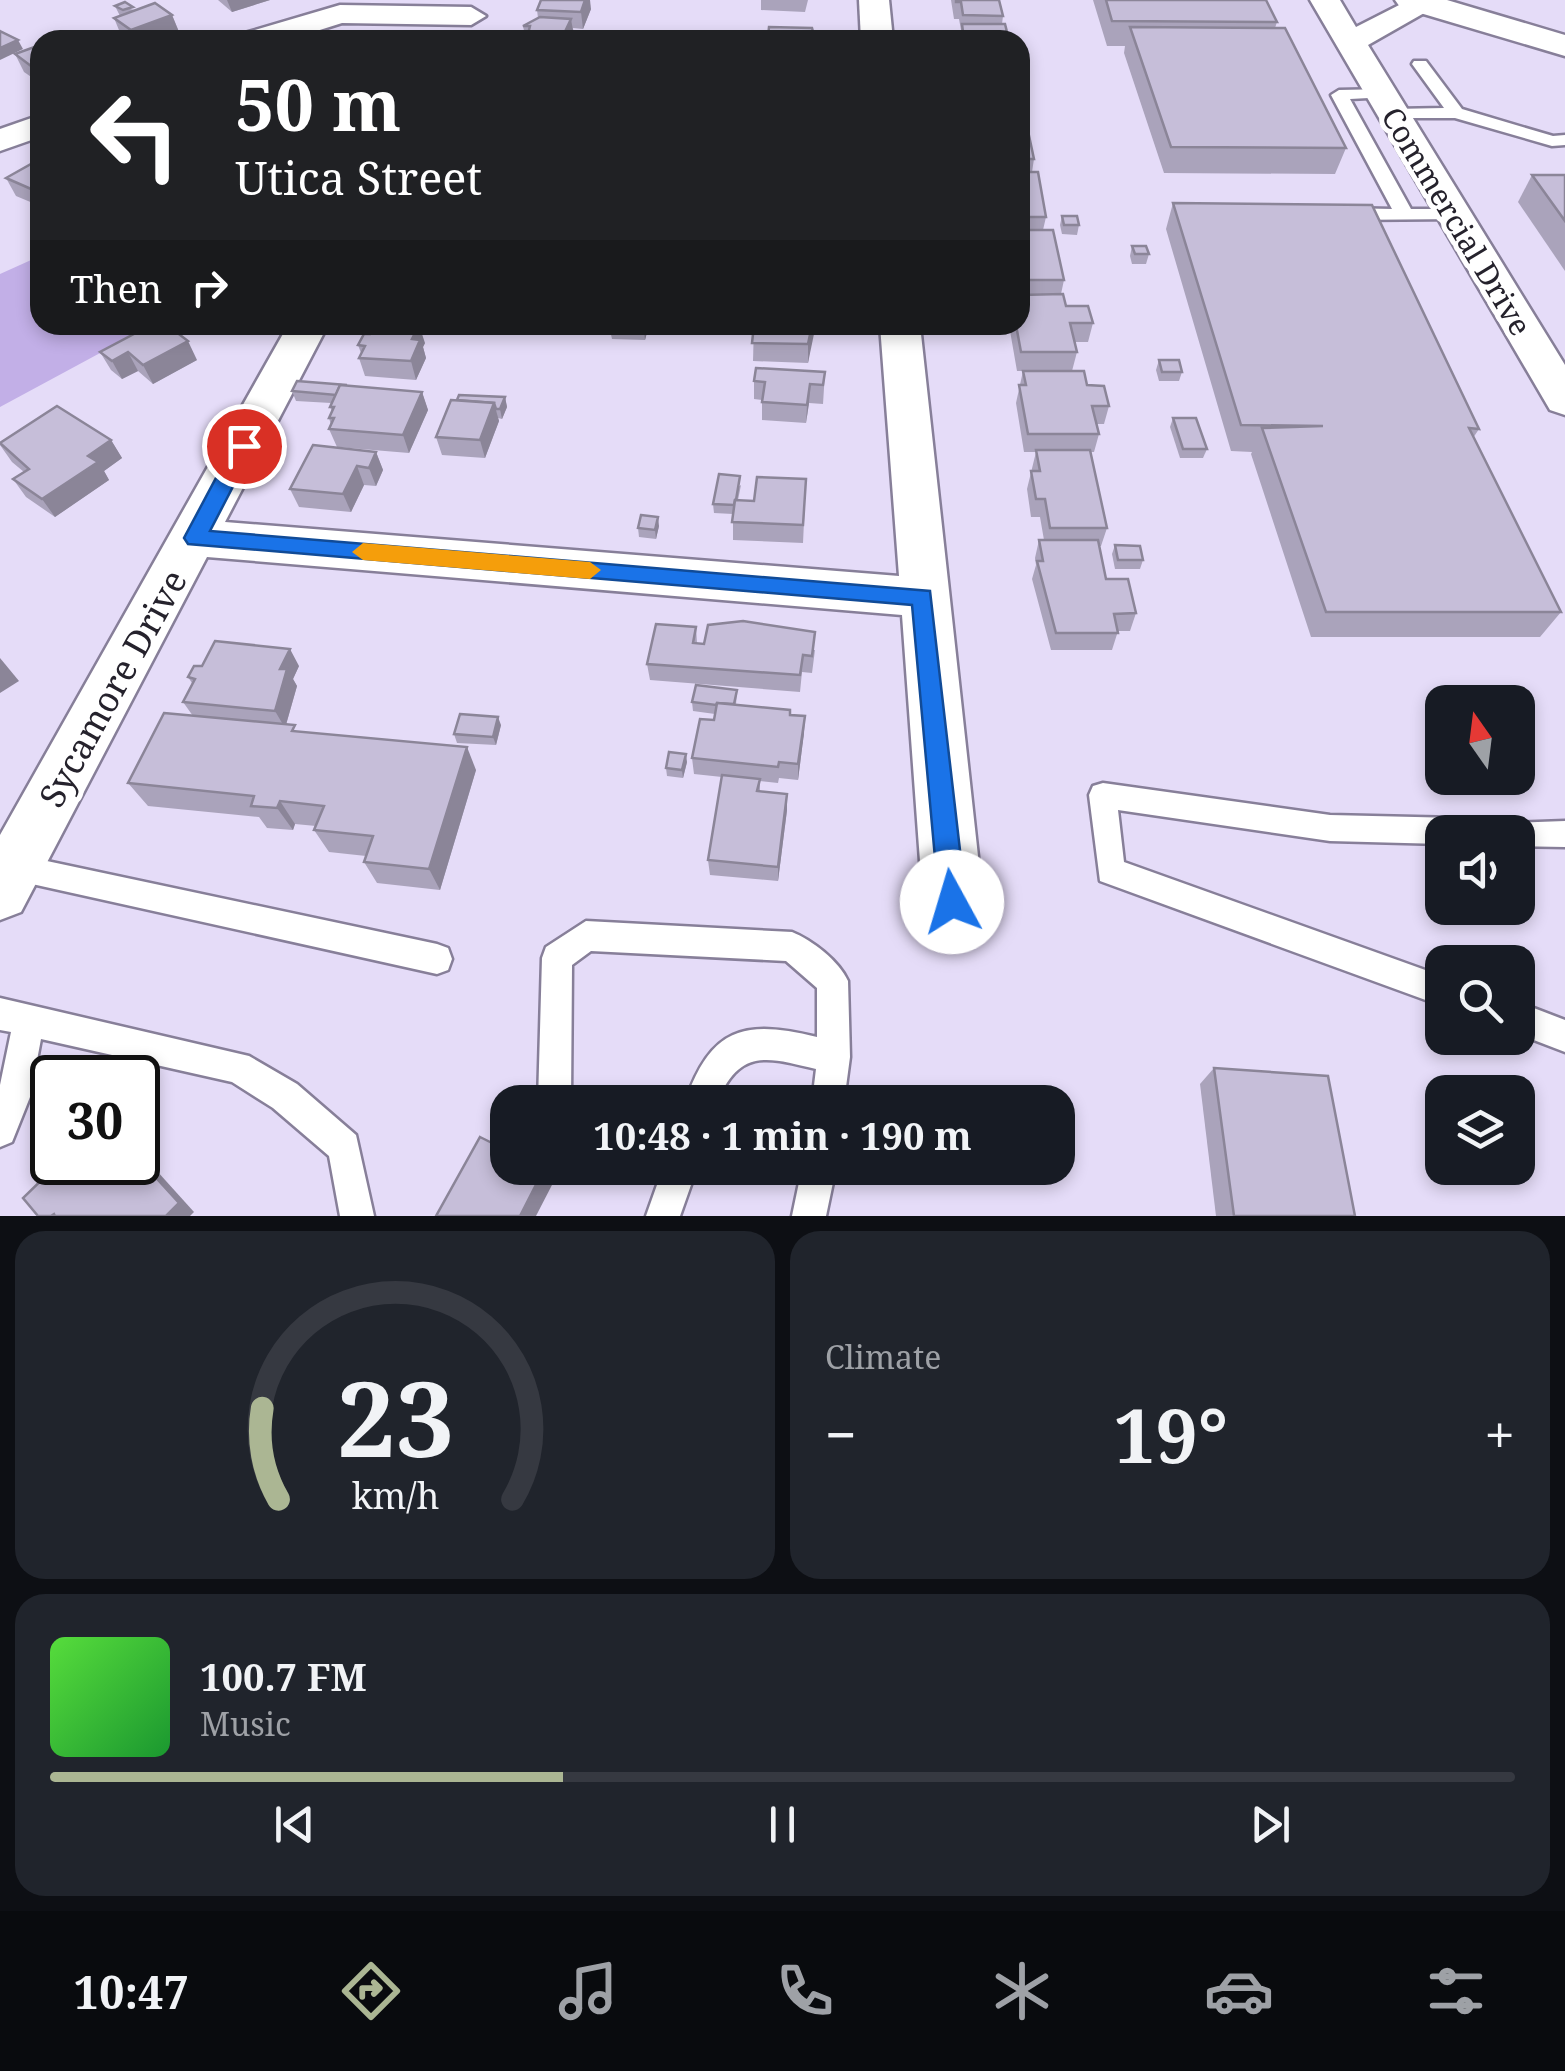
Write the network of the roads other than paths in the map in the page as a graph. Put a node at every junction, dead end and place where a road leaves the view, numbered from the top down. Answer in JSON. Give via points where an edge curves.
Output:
{"nodes":[{"id":1,"x":874,"y":0,"type":"edge"},
{"id":2,"x":1325,"y":0,"type":"edge"},
{"id":3,"x":1418,"y":2,"type":"edge"},
{"id":4,"x":470,"y":19,"type":"edge"},
{"id":5,"x":288,"y":30,"type":"edge"},
{"id":6,"x":876,"y":30,"type":"edge"},
{"id":7,"x":1350,"y":42,"type":"junction"},
{"id":8,"x":1565,"y":46,"type":"edge"},
{"id":9,"x":1420,"y":64,"type":"dead end"},
{"id":10,"x":1387,"y":103,"type":"junction"},
{"id":11,"x":1456,"y":113,"type":"junction"},
{"id":12,"x":30,"y":129,"type":"edge"},
{"id":13,"x":1565,"y":140,"type":"edge"},
{"id":14,"x":0,"y":141,"type":"edge"},
{"id":15,"x":1316,"y":213,"type":"edge"},
{"id":16,"x":1404,"y":215,"type":"junction"},
{"id":17,"x":1454,"y":216,"type":"junction"},
{"id":18,"x":303,"y":335,"type":"edge"},
{"id":19,"x":901,"y":335,"type":"edge"},
{"id":20,"x":1565,"y":400,"type":"edge"},
{"id":21,"x":195,"y":538,"type":"junction"},
{"id":22,"x":922,"y":597,"type":"junction"},
{"id":23,"x":1425,"y":830,"type":"edge"},
{"id":24,"x":1535,"y":833,"type":"edge"},
{"id":25,"x":1565,"y":834,"type":"edge"},
{"id":26,"x":7,"y":879,"type":"edge"},
{"id":27,"x":952,"y":902,"type":"dead end"},
{"id":28,"x":438,"y":959,"type":"dead end"},
{"id":29,"x":1425,"y":985,"type":"edge"},
{"id":30,"x":14,"y":1017,"type":"edge"},
{"id":31,"x":1535,"y":1025,"type":"edge"},
{"id":32,"x":1565,"y":1036,"type":"edge"},
{"id":33,"x":834,"y":1056,"type":"junction"},
{"id":34,"x":554,"y":1085,"type":"edge"},
{"id":35,"x":711,"y":1085,"type":"edge"},
{"id":36,"x":830,"y":1085,"type":"edge"},
{"id":37,"x":0,"y":1130,"type":"edge"},
{"id":38,"x":674,"y":1185,"type":"edge"},
{"id":39,"x":815,"y":1185,"type":"edge"},
{"id":40,"x":357,"y":1216,"type":"edge"},
{"id":41,"x":664,"y":1216,"type":"edge"},
{"id":42,"x":809,"y":1216,"type":"edge"}],
"edges":[{"from":1,"to":6,"type":"street"},
{"from":2,"to":7,"type":"street","name":"Commercial Drive"},
{"from":3,"to":7,"type":"street"},
{"from":3,"to":8,"type":"street"},
{"from":4,"to":5,"type":"street","via":[[340,14]]},
{"from":7,"to":10,"type":"street","name":"Commercial Drive"},
{"from":9,"to":11,"type":"lane"},
{"from":10,"to":11,"type":"lane"},
{"from":10,"to":16,"type":"lane","via":[[1339,95]]},
{"from":10,"to":17,"type":"street","name":"Commercial Drive"},
{"from":11,"to":13,"type":"lane","via":[[1552,142]]},
{"from":12,"to":14,"type":"street"},
{"from":15,"to":16,"type":"lane"},
{"from":16,"to":17,"type":"lane"},
{"from":17,"to":20,"type":"street","name":"Commercial Drive"},
{"from":18,"to":21,"type":"street","name":"Sycamore Drive"},
{"from":19,"to":22,"type":"street"},
{"from":21,"to":22,"type":"street"},
{"from":21,"to":26,"type":"street","name":"Sycamore Drive"},
{"from":22,"to":27,"type":"street"},
{"from":23,"to":29,"type":"lane","via":[[1330,828],[1104,795],[1110,871]]},
{"from":24,"to":25,"type":"lane"},
{"from":26,"to":28,"type":"lane"},
{"from":30,"to":37,"type":"lane","via":[[14,1097]]},
{"from":30,"to":40,"type":"lane","via":[[238,1066],[344,1147]]},
{"from":31,"to":32,"type":"lane"},
{"from":33,"to":34,"type":"lane","via":[[832,981],[792,947],[586,936],[557,958]]},
{"from":33,"to":35,"type":"lane","via":[[758,1040],[730,1052]]},
{"from":33,"to":36,"type":"lane"},
{"from":38,"to":41,"type":"lane"},
{"from":39,"to":42,"type":"lane"}]}
